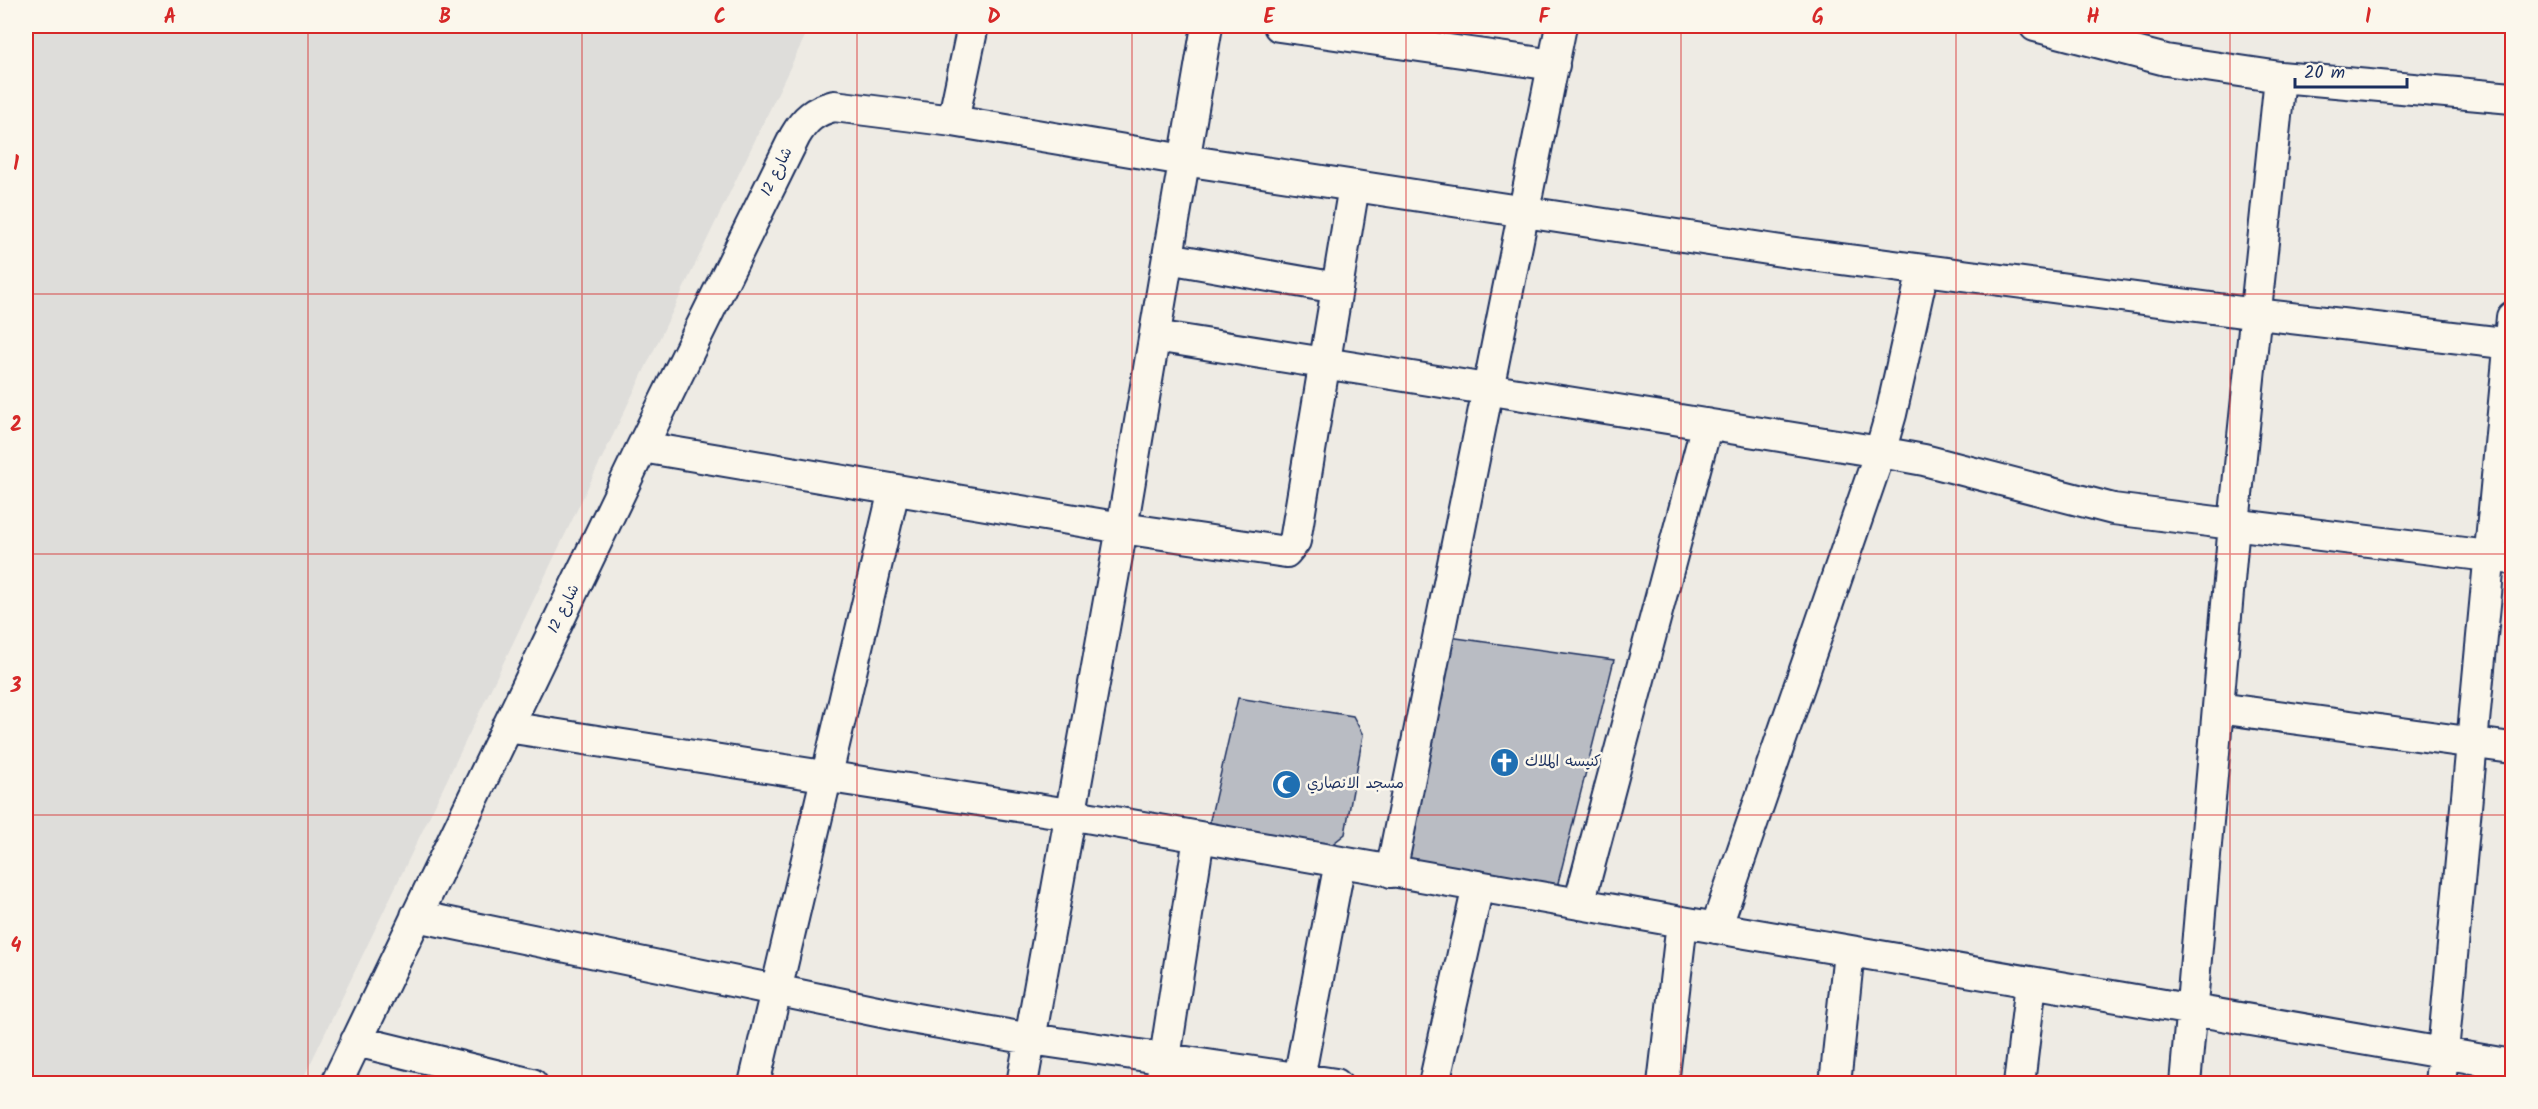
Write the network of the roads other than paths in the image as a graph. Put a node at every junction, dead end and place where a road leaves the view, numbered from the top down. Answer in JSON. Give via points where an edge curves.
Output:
{"nodes":[{"id":1,"x":972,"y":26,"type":"edge"},
{"id":2,"x":1207,"y":26,"type":"edge"},
{"id":3,"x":1279,"y":26,"type":"edge"},
{"id":4,"x":1562,"y":26,"type":"edge"},
{"id":5,"x":2035,"y":26,"type":"edge"},
{"id":6,"x":1554,"y":65,"type":"junction"},
{"id":7,"x":2280,"y":77,"type":"junction"},
{"id":8,"x":2512,"y":98,"type":"edge"},
{"id":9,"x":953,"y":121,"type":"junction"},
{"id":10,"x":1184,"y":160,"type":"junction"},
{"id":11,"x":1354,"y":186,"type":"junction"},
{"id":12,"x":1524,"y":213,"type":"junction"},
{"id":13,"x":1168,"y":258,"type":"junction"},
{"id":14,"x":1923,"y":270,"type":"junction"},
{"id":15,"x":1337,"y":288,"type":"junction"},
{"id":16,"x":2257,"y":314,"type":"junction"},
{"id":17,"x":2512,"y":335,"type":"edge"},
{"id":18,"x":1155,"y":336,"type":"junction"},
{"id":19,"x":1324,"y":363,"type":"junction"},
{"id":20,"x":1488,"y":390,"type":"junction"},
{"id":21,"x":1707,"y":424,"type":"junction"},
{"id":22,"x":642,"y":447,"type":"junction"},
{"id":23,"x":1880,"y":452,"type":"junction"},
{"id":24,"x":894,"y":490,"type":"junction"},
{"id":25,"x":2234,"y":524,"type":"junction"},
{"id":26,"x":1122,"y":528,"type":"junction"},
{"id":27,"x":2501,"y":557,"type":"edge"},
{"id":28,"x":2218,"y":708,"type":"junction"},
{"id":29,"x":507,"y":727,"type":"junction"},
{"id":30,"x":2472,"y":742,"type":"junction"},
{"id":31,"x":2512,"y":747,"type":"edge"},
{"id":32,"x":827,"y":776,"type":"junction"},
{"id":33,"x":1069,"y":814,"type":"junction"},
{"id":34,"x":1200,"y":837,"type":"junction"},
{"id":35,"x":1340,"y":862,"type":"junction"},
{"id":36,"x":1391,"y":872,"type":"junction"},
{"id":37,"x":1478,"y":886,"type":"junction"},
{"id":38,"x":1579,"y":904,"type":"junction"},
{"id":39,"x":416,"y":916,"type":"junction"},
{"id":40,"x":1682,"y":922,"type":"junction"},
{"id":41,"x":1716,"y":928,"type":"junction"},
{"id":42,"x":1849,"y":951,"type":"junction"},
{"id":43,"x":2031,"y":983,"type":"junction"},
{"id":44,"x":776,"y":992,"type":"junction"},
{"id":45,"x":2193,"y":1011,"type":"junction"},
{"id":46,"x":1031,"y":1039,"type":"junction"},
{"id":47,"x":356,"y":1041,"type":"junction"},
{"id":48,"x":2443,"y":1052,"type":"junction"},
{"id":49,"x":2512,"y":1065,"type":"edge"},
{"id":50,"x":1163,"y":1071,"type":"edge"},
{"id":51,"x":1299,"y":1081,"type":"edge"},
{"id":52,"x":336,"y":1083,"type":"edge"},
{"id":53,"x":532,"y":1083,"type":"edge"},
{"id":54,"x":754,"y":1083,"type":"edge"},
{"id":55,"x":1022,"y":1083,"type":"edge"},
{"id":56,"x":1336,"y":1083,"type":"edge"},
{"id":57,"x":1434,"y":1083,"type":"edge"},
{"id":58,"x":1662,"y":1083,"type":"edge"},
{"id":59,"x":1835,"y":1083,"type":"edge"},
{"id":60,"x":2019,"y":1083,"type":"edge"},
{"id":61,"x":2186,"y":1083,"type":"edge"},
{"id":62,"x":2440,"y":1083,"type":"edge"}],
"edges":[{"from":1,"to":9,"type":"street"},
{"from":2,"to":10,"type":"street"},
{"from":3,"to":6,"type":"street"},
{"from":4,"to":6,"type":"street"},
{"from":5,"to":7,"type":"street","via":[[2166,60]]},
{"from":6,"to":12,"type":"street"},
{"from":7,"to":8,"type":"street"},
{"from":7,"to":16,"type":"street"},
{"from":9,"to":10,"type":"street","name":"شارع 12"},
{"from":9,"to":22,"type":"street","name":"شارع 12","via":[[834,106],[805,119]]},
{"from":10,"to":11,"type":"street","name":"شارع 12"},
{"from":10,"to":13,"type":"street"},
{"from":11,"to":12,"type":"street","name":"شارع 12"},
{"from":11,"to":15,"type":"street"},
{"from":12,"to":14,"type":"street","name":"شارع 12"},
{"from":12,"to":20,"type":"street"},
{"from":13,"to":15,"type":"street"},
{"from":13,"to":18,"type":"street"},
{"from":14,"to":16,"type":"street","name":"شارع 12"},
{"from":14,"to":23,"type":"street"},
{"from":15,"to":19,"type":"street"},
{"from":16,"to":17,"type":"street","name":"شارع 12"},
{"from":16,"to":25,"type":"street"},
{"from":17,"to":27,"type":"street"},
{"from":18,"to":19,"type":"street"},
{"from":18,"to":26,"type":"street"},
{"from":19,"to":20,"type":"street"},
{"from":19,"to":26,"type":"street","via":[[1291,548],[1279,552]]},
{"from":20,"to":21,"type":"street"},
{"from":20,"to":36,"type":"street"},
{"from":21,"to":23,"type":"street"},
{"from":21,"to":38,"type":"street"},
{"from":22,"to":24,"type":"street"},
{"from":22,"to":29,"type":"street","name":"شارع 12"},
{"from":23,"to":25,"type":"street","via":[[2113,509]]},
{"from":23,"to":41,"type":"street"},
{"from":24,"to":26,"type":"street"},
{"from":24,"to":32,"type":"street"},
{"from":25,"to":27,"type":"street"},
{"from":25,"to":28,"type":"street"},
{"from":26,"to":33,"type":"street"},
{"from":27,"to":30,"type":"street"},
{"from":28,"to":30,"type":"street"},
{"from":28,"to":45,"type":"street"},
{"from":29,"to":32,"type":"street"},
{"from":29,"to":39,"type":"street","name":"شارع 12"},
{"from":30,"to":31,"type":"street"},
{"from":30,"to":48,"type":"street"},
{"from":32,"to":33,"type":"street"},
{"from":32,"to":44,"type":"street"},
{"from":33,"to":34,"type":"street"},
{"from":33,"to":46,"type":"street"},
{"from":34,"to":35,"type":"street"},
{"from":34,"to":50,"type":"street"},
{"from":35,"to":36,"type":"street"},
{"from":35,"to":51,"type":"street"},
{"from":36,"to":37,"type":"street"},
{"from":37,"to":38,"type":"street"},
{"from":37,"to":57,"type":"street"},
{"from":38,"to":40,"type":"street"},
{"from":39,"to":44,"type":"street"},
{"from":39,"to":47,"type":"street","name":"شارع 12"},
{"from":40,"to":41,"type":"street"},
{"from":40,"to":58,"type":"street"},
{"from":41,"to":42,"type":"street"},
{"from":42,"to":43,"type":"street"},
{"from":42,"to":59,"type":"street"},
{"from":43,"to":45,"type":"street"},
{"from":43,"to":60,"type":"street"},
{"from":44,"to":46,"type":"street"},
{"from":44,"to":54,"type":"street"},
{"from":45,"to":48,"type":"street"},
{"from":45,"to":61,"type":"street"},
{"from":46,"to":50,"type":"street"},
{"from":46,"to":55,"type":"street"},
{"from":47,"to":52,"type":"street","name":"شارع 12"},
{"from":47,"to":53,"type":"street"},
{"from":48,"to":49,"type":"street"},
{"from":48,"to":62,"type":"street"},
{"from":50,"to":51,"type":"street"},
{"from":51,"to":56,"type":"street"}]}
